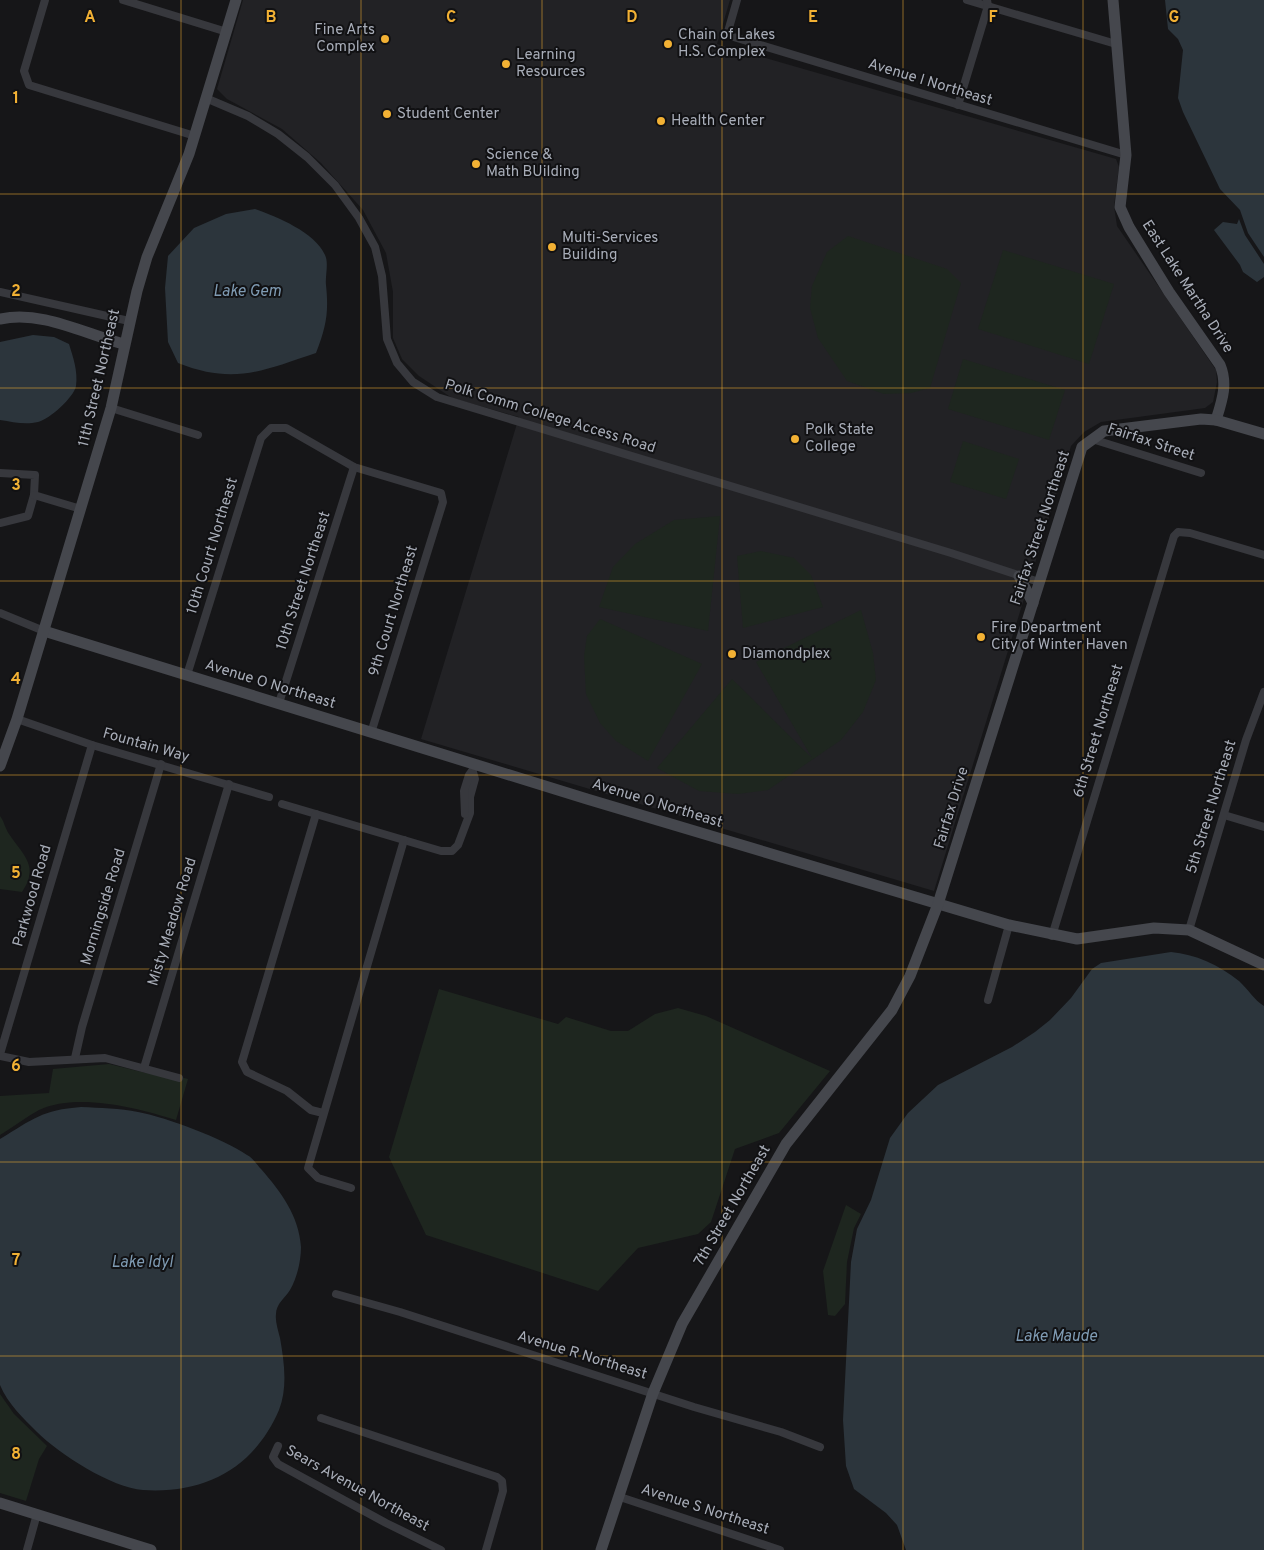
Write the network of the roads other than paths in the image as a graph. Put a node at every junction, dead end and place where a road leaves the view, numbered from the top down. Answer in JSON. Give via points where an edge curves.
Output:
{"nodes":[{"id":1,"x":44,"y":0,"type":"edge"},
{"id":2,"x":123,"y":0,"type":"edge"},
{"id":3,"x":236,"y":0,"type":"edge"},
{"id":4,"x":737,"y":0,"type":"edge"},
{"id":5,"x":967,"y":0,"type":"edge"},
{"id":6,"x":1113,"y":0,"type":"edge"},
{"id":7,"x":987,"y":3,"type":"edge"},
{"id":8,"x":227,"y":32,"type":"junction"},
{"id":9,"x":1116,"y":44,"type":"junction"},
{"id":10,"x":208,"y":99,"type":"junction"},
{"id":11,"x":958,"y":106,"type":"junction"},
{"id":12,"x":195,"y":136,"type":"junction"},
{"id":13,"x":1126,"y":155,"type":"junction"},
{"id":14,"x":0,"y":292,"type":"edge"},
{"id":15,"x":0,"y":319,"type":"edge"},
{"id":16,"x":129,"y":321,"type":"junction"},
{"id":17,"x":124,"y":344,"type":"junction"},
{"id":18,"x":111,"y":408,"type":"junction"},
{"id":19,"x":1216,"y":420,"type":"junction"},
{"id":20,"x":1264,"y":434,"type":"edge"},
{"id":21,"x":198,"y":435,"type":"dead end"},
{"id":22,"x":1092,"y":439,"type":"junction"},
{"id":23,"x":354,"y":466,"type":"junction"},
{"id":24,"x":0,"y":473,"type":"edge"},
{"id":25,"x":1201,"y":473,"type":"dead end"},
{"id":26,"x":34,"y":495,"type":"junction"},
{"id":27,"x":81,"y":509,"type":"junction"},
{"id":28,"x":0,"y":523,"type":"edge"},
{"id":29,"x":1264,"y":555,"type":"edge"},
{"id":30,"x":1019,"y":576,"type":"junction"},
{"id":31,"x":1039,"y":582,"type":"junction"},
{"id":32,"x":1033,"y":603,"type":"junction"},
{"id":33,"x":0,"y":613,"type":"edge"},
{"id":34,"x":44,"y":631,"type":"junction"},
{"id":35,"x":187,"y":675,"type":"junction"},
{"id":36,"x":1264,"y":692,"type":"edge"},
{"id":37,"x":279,"y":703,"type":"junction"},
{"id":38,"x":18,"y":720,"type":"junction"},
{"id":39,"x":994,"y":721,"type":"joint"},
{"id":40,"x":371,"y":732,"type":"junction"},
{"id":41,"x":92,"y":745,"type":"junction"},
{"id":42,"x":161,"y":764,"type":"junction"},
{"id":43,"x":0,"y":766,"type":"edge"},
{"id":44,"x":474,"y":768,"type":"junction"},
{"id":45,"x":228,"y":784,"type":"junction"},
{"id":46,"x":269,"y":796,"type":"dead end"},
{"id":47,"x":282,"y":804,"type":"dead end"},
{"id":48,"x":316,"y":814,"type":"junction"},
{"id":49,"x":1224,"y":815,"type":"junction"},
{"id":50,"x":1264,"y":827,"type":"edge"},
{"id":51,"x":404,"y":840,"type":"junction"},
{"id":52,"x":938,"y":904,"type":"junction"},
{"id":53,"x":1009,"y":925,"type":"junction"},
{"id":54,"x":1189,"y":930,"type":"junction"},
{"id":55,"x":1052,"y":936,"type":"junction"},
{"id":56,"x":1264,"y":964,"type":"edge"},
{"id":57,"x":988,"y":1000,"type":"dead end"},
{"id":58,"x":0,"y":1055,"type":"edge"},
{"id":59,"x":75,"y":1058,"type":"junction"},
{"id":60,"x":144,"y":1068,"type":"junction"},
{"id":61,"x":179,"y":1078,"type":"dead end"},
{"id":62,"x":323,"y":1113,"type":"junction"},
{"id":63,"x":351,"y":1188,"type":"dead end"},
{"id":64,"x":336,"y":1294,"type":"dead end"},
{"id":65,"x":653,"y":1392,"type":"junction"},
{"id":66,"x":321,"y":1418,"type":"dead end"},
{"id":67,"x":278,"y":1446,"type":"dead end"},
{"id":68,"x":820,"y":1447,"type":"dead end"},
{"id":69,"x":620,"y":1497,"type":"junction"},
{"id":70,"x":0,"y":1503,"type":"edge"},
{"id":71,"x":37,"y":1514,"type":"junction"},
{"id":72,"x":120,"y":1545,"type":"edge"},
{"id":73,"x":27,"y":1550,"type":"edge"},
{"id":74,"x":151,"y":1550,"type":"edge"},
{"id":75,"x":439,"y":1550,"type":"edge"},
{"id":76,"x":486,"y":1550,"type":"edge"},
{"id":77,"x":601,"y":1550,"type":"edge"},
{"id":78,"x":780,"y":1550,"type":"edge"}],
"edges":[{"from":1,"to":12,"type":"street","via":[[24,71],[29,85]]},
{"from":2,"to":8,"type":"street"},
{"from":3,"to":8,"type":"street","name":"11th Street Northeast"},
{"from":4,"to":11,"type":"street","name":"Avenue I Northeast","via":[[727,35]]},
{"from":5,"to":7,"type":"street"},
{"from":6,"to":9,"type":"street","name":"East Lake Martha Drive"},
{"from":7,"to":9,"type":"street"},
{"from":7,"to":11,"type":"street"},
{"from":8,"to":10,"type":"street","name":"11th Street Northeast"},
{"from":9,"to":13,"type":"street","name":"East Lake Martha Drive"},
{"from":10,"to":12,"type":"street","name":"11th Street Northeast"},
{"from":10,"to":30,"type":"street","name":"Polk Comm College Access Road","via":[[248,116],[278,134],[335,185],[360,218],[375,247],[382,276],[386,339],[398,363],[413,382],[436,397]]},
{"from":11,"to":13,"type":"street","name":"Avenue I Northeast"},
{"from":12,"to":16,"type":"street","name":"11th Street Northeast","via":[[147,257]]},
{"from":13,"to":19,"type":"street","name":"East Lake Martha Drive","via":[[1120,199],[1124,217],[1169,292],[1214,354],[1225,376]]},
{"from":14,"to":16,"type":"street"},
{"from":15,"to":17,"type":"street","via":[[40,319]]},
{"from":16,"to":17,"type":"street","name":"11th Street Northeast"},
{"from":17,"to":18,"type":"street","name":"11th Street Northeast"},
{"from":18,"to":21,"type":"street"},
{"from":18,"to":27,"type":"street","name":"11th Street Northeast"},
{"from":19,"to":20,"type":"street"},
{"from":19,"to":22,"type":"street","via":[[1186,420],[1104,432]]},
{"from":22,"to":25,"type":"street","name":"Fairfax Street"},
{"from":22,"to":31,"type":"street","name":"Fairfax Street Northeast","via":[[1082,447],[1076,462]]},
{"from":23,"to":35,"type":"street","name":"10th Court Northeast","via":[[286,428],[271,428],[261,438]]},
{"from":23,"to":37,"type":"street","name":"10th Street Northeast"},
{"from":23,"to":40,"type":"street","name":"9th Court Northeast","via":[[441,493],[443,502]]},
{"from":24,"to":26,"type":"street","via":[[35,475]]},
{"from":26,"to":27,"type":"street"},
{"from":26,"to":28,"type":"street","via":[[28,516]]},
{"from":27,"to":34,"type":"street","name":"11th Street Northeast"},
{"from":29,"to":55,"type":"street","name":"6th Street Northeast","via":[[1190,533],[1178,532],[1174,536]]},
{"from":30,"to":31,"type":"street","name":"Polk Comm College Access Road"},
{"from":30,"to":32,"type":"street"},
{"from":31,"to":32,"type":"street","name":"Fairfax Street Northeast"},
{"from":32,"to":39,"type":"street","name":"Fairfax Street Northeast"},
{"from":33,"to":34,"type":"street"},
{"from":34,"to":35,"type":"street","name":"Avenue O Northeast"},
{"from":34,"to":38,"type":"street","name":"11th Street Northeast"},
{"from":35,"to":37,"type":"street","name":"Avenue O Northeast"},
{"from":36,"to":49,"type":"street","name":"5th Street Northeast"},
{"from":37,"to":40,"type":"street","name":"Avenue O Northeast"},
{"from":38,"to":41,"type":"street","name":"Fountain Way"},
{"from":38,"to":43,"type":"street","name":"11th Street Northeast"},
{"from":39,"to":52,"type":"street","name":"Fairfax Drive"},
{"from":40,"to":44,"type":"street","name":"Avenue O Northeast"},
{"from":41,"to":42,"type":"street","name":"Fountain Way"},
{"from":41,"to":58,"type":"street","name":"Parkwood Road"},
{"from":42,"to":45,"type":"street","name":"Fountain Way"},
{"from":42,"to":59,"type":"street","name":"Morningside Road"},
{"from":44,"to":51,"type":"street","via":[[464,791],[467,818],[458,845],[452,851],[441,851]]},
{"from":44,"to":52,"type":"street","name":"Avenue O Northeast"},
{"from":45,"to":46,"type":"street","name":"Fountain Way"},
{"from":45,"to":60,"type":"street","name":"Misty Meadow Road"},
{"from":47,"to":48,"type":"street"},
{"from":48,"to":51,"type":"street"},
{"from":48,"to":62,"type":"street","via":[[242,1062],[247,1072],[287,1091],[311,1110]]},
{"from":49,"to":50,"type":"street"},
{"from":49,"to":54,"type":"street","name":"5th Street Northeast"},
{"from":51,"to":62,"type":"street"},
{"from":52,"to":53,"type":"street","name":"Avenue O Northeast"},
{"from":52,"to":65,"type":"street","name":"7th Street Northeast","via":[[910,976],[892,1010],[800,1124],[777,1158],[682,1324]]},
{"from":53,"to":55,"type":"street","name":"Avenue O Northeast"},
{"from":53,"to":57,"type":"street"},
{"from":54,"to":55,"type":"street","name":"Avenue O Northeast","via":[[1154,928],[1084,939]]},
{"from":54,"to":56,"type":"street","name":"Avenue O Northeast"},
{"from":58,"to":59,"type":"street","via":[[29,1062]]},
{"from":59,"to":60,"type":"street","via":[[105,1058]]},
{"from":60,"to":61,"type":"street"},
{"from":62,"to":63,"type":"street","via":[[308,1168],[318,1178]]},
{"from":64,"to":65,"type":"street","name":"Avenue R Northeast"},
{"from":65,"to":68,"type":"street","name":"Avenue R Northeast"},
{"from":65,"to":69,"type":"street","name":"7th Street Northeast"},
{"from":66,"to":76,"type":"street","via":[[497,1477],[502,1481],[504,1491]]},
{"from":67,"to":75,"type":"street","name":"Sears Avenue Northeast","via":[[273,1458],[278,1464]]},
{"from":69,"to":77,"type":"street","name":"7th Street Northeast"},
{"from":69,"to":78,"type":"street","name":"Avenue S Northeast"},
{"from":70,"to":71,"type":"street"},
{"from":71,"to":72,"type":"street"},
{"from":71,"to":73,"type":"street"},
{"from":72,"to":74,"type":"street"}]}
